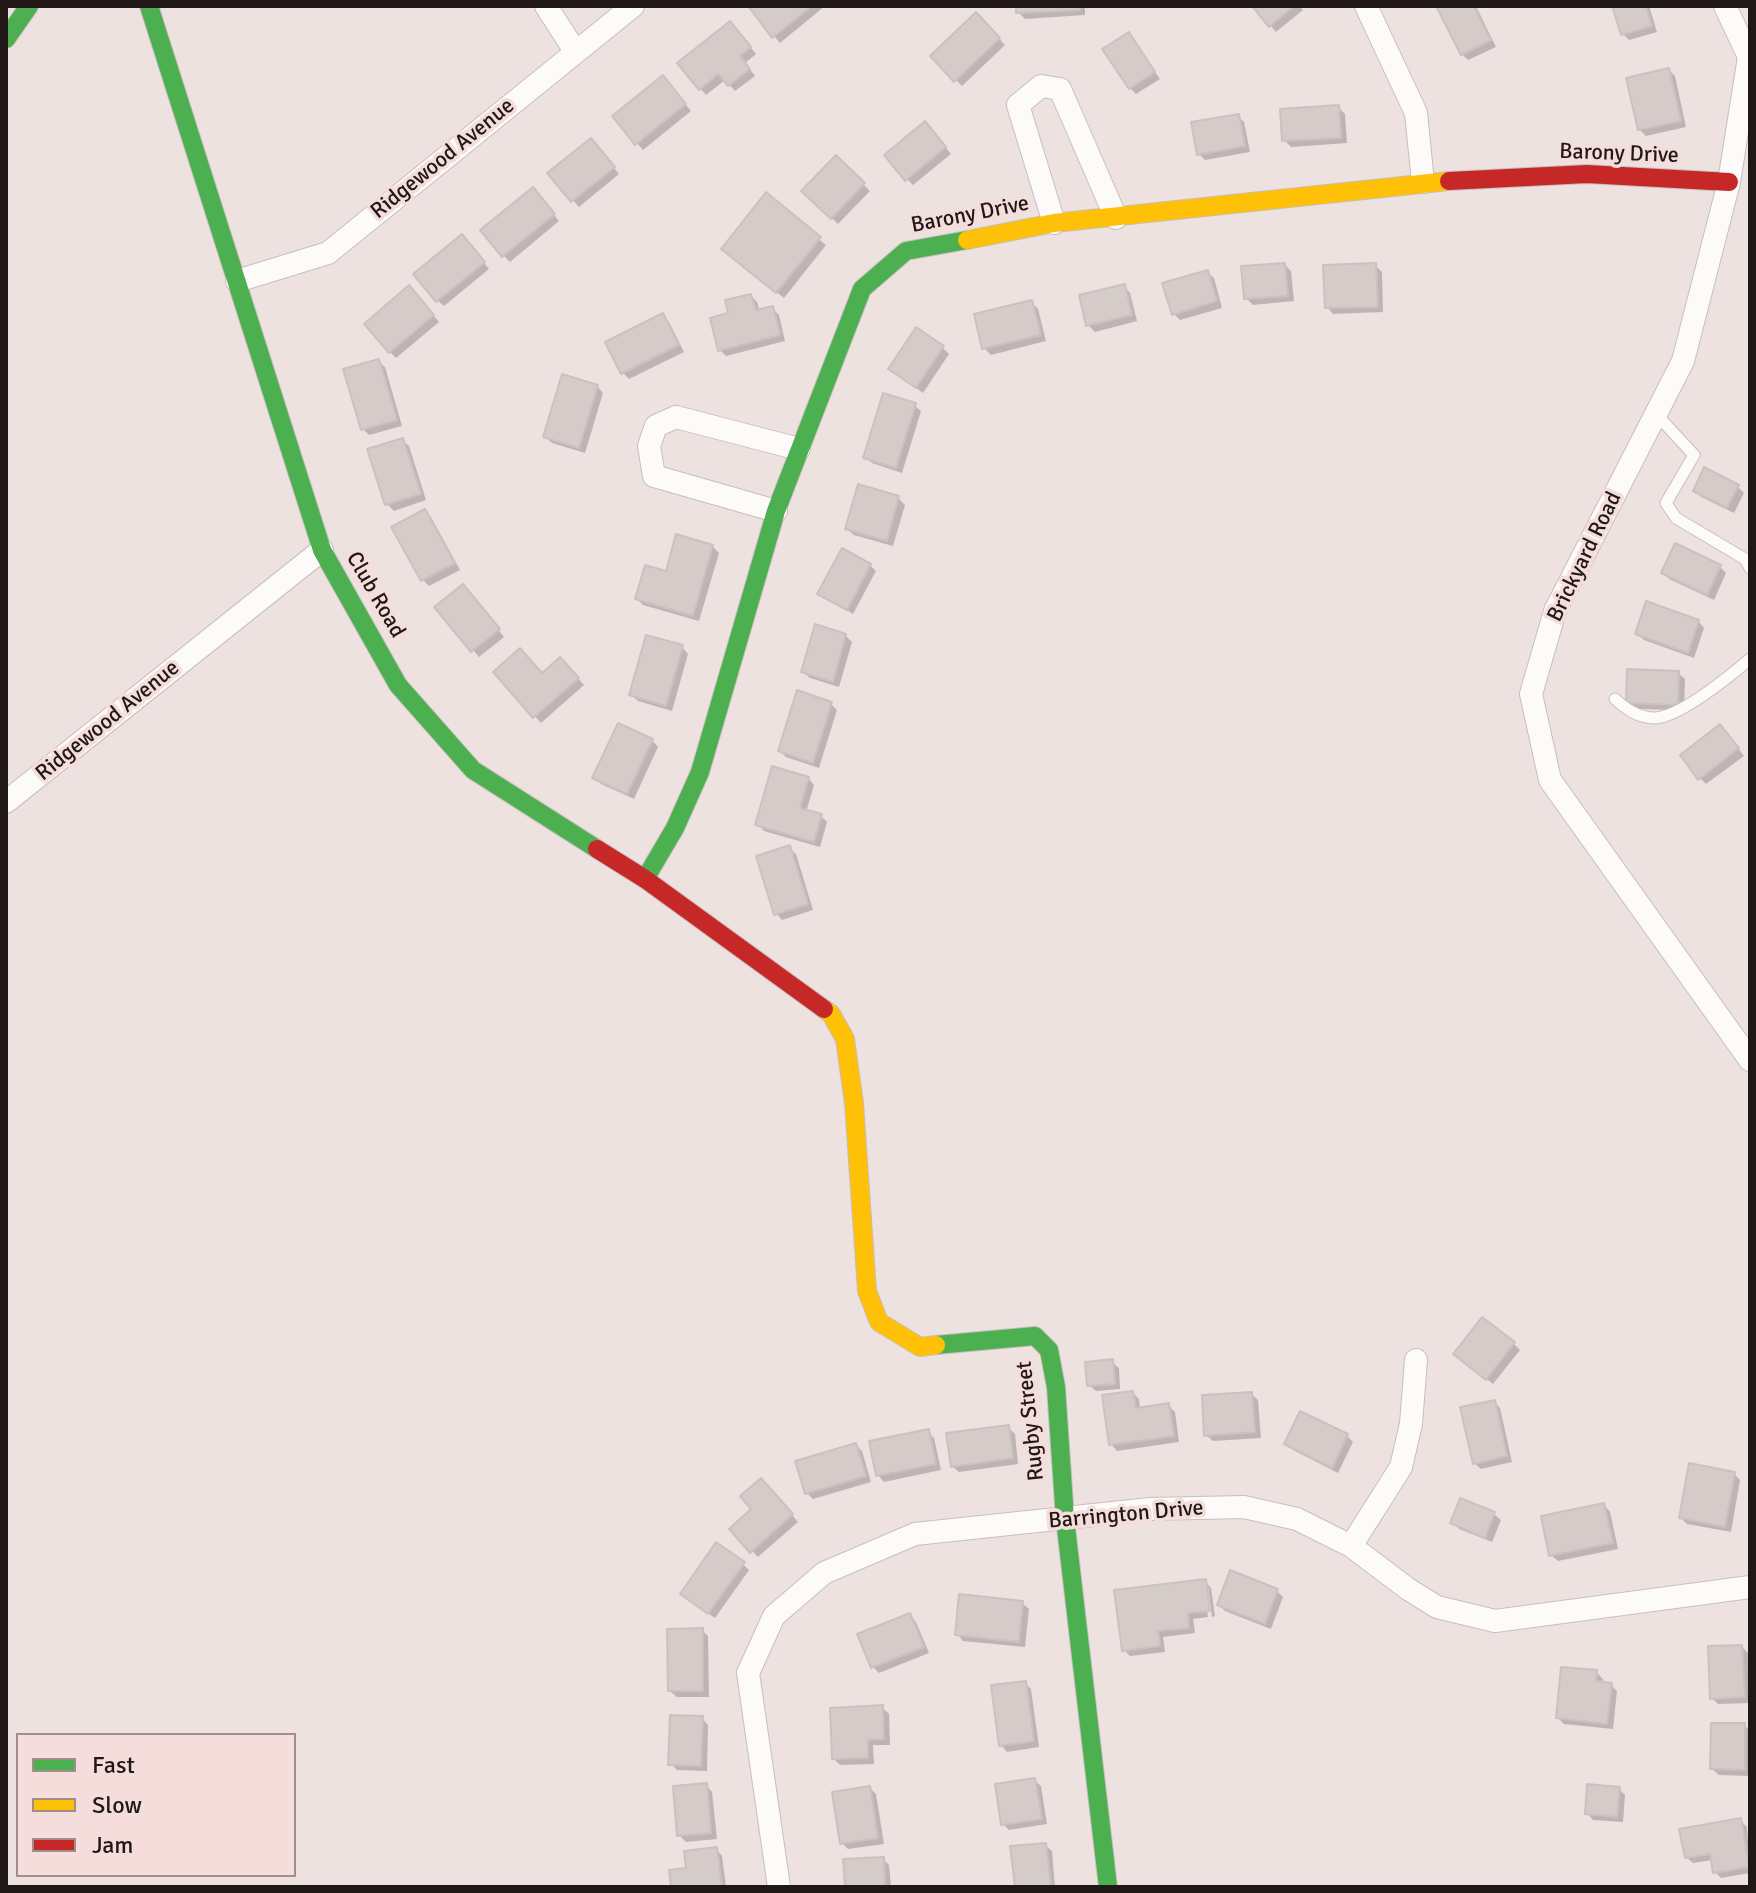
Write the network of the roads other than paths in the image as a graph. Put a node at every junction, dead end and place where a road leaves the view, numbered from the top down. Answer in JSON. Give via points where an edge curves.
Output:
{"nodes":[{"id":1,"x":29,"y":6,"type":"edge"},
{"id":2,"x":149,"y":6,"type":"edge"},
{"id":3,"x":546,"y":6,"type":"edge"},
{"id":4,"x":633,"y":6,"type":"edge"},
{"id":5,"x":1366,"y":6,"type":"edge"},
{"id":6,"x":1725,"y":6,"type":"edge"},
{"id":7,"x":6,"y":39,"type":"edge"},
{"id":8,"x":575,"y":51,"type":"junction"},
{"id":9,"x":1750,"y":58,"type":"edge"},
{"id":10,"x":1423,"y":182,"type":"junction"},
{"id":11,"x":1729,"y":182,"type":"junction"},
{"id":12,"x":1116,"y":218,"type":"junction"},
{"id":13,"x":1054,"y":223,"type":"junction"},
{"id":14,"x":237,"y":281,"type":"junction"},
{"id":15,"x":1656,"y":414,"type":"junction"},
{"id":16,"x":799,"y":449,"type":"junction"},
{"id":17,"x":776,"y":511,"type":"junction"},
{"id":18,"x":322,"y":550,"type":"junction"},
{"id":19,"x":1750,"y":568,"type":"edge"},
{"id":20,"x":1750,"y":659,"type":"edge"},
{"id":21,"x":1615,"y":699,"type":"dead end"},
{"id":22,"x":6,"y":802,"type":"edge"},
{"id":23,"x":645,"y":879,"type":"junction"},
{"id":24,"x":831,"y":1014,"type":"joint"},
{"id":25,"x":1750,"y":1060,"type":"edge"},
{"id":26,"x":1416,"y":1360,"type":"dead end"},
{"id":27,"x":1065,"y":1519,"type":"junction"},
{"id":28,"x":1351,"y":1546,"type":"junction"},
{"id":29,"x":1750,"y":1587,"type":"edge"},
{"id":30,"x":779,"y":1887,"type":"edge"},
{"id":31,"x":1108,"y":1887,"type":"edge"}],
"edges":[{"from":1,"to":7,"type":"street"},
{"from":2,"to":14,"type":"street","name":"Club Road"},
{"from":3,"to":8,"type":"street"},
{"from":4,"to":8,"type":"street","name":"Ridgewood Avenue"},
{"from":5,"to":10,"type":"street","via":[[1416,113]]},
{"from":6,"to":9,"type":"street"},
{"from":8,"to":14,"type":"street","name":"Ridgewood Avenue","via":[[328,253]]},
{"from":9,"to":11,"type":"street","name":"Brickyard Road"},
{"from":10,"to":11,"type":"street","name":"Barony Drive","via":[[1587,174]]},
{"from":10,"to":12,"type":"street","name":"Barony Drive"},
{"from":11,"to":15,"type":"street","name":"Brickyard Road","via":[[1683,361]]},
{"from":12,"to":13,"type":"street","name":"Barony Drive"},
{"from":12,"to":13,"type":"street","via":[[1060,89],[1041,86],[1018,105]]},
{"from":13,"to":16,"type":"street","name":"Barony Drive","via":[[906,251],[862,289]]},
{"from":14,"to":18,"type":"street","name":"Club Road"},
{"from":15,"to":19,"type":"lane","via":[[1694,455],[1666,503],[1676,518],[1745,559]]},
{"from":15,"to":25,"type":"street","name":"Brickyard Road","via":[[1555,611],[1531,694],[1550,780]]},
{"from":16,"to":17,"type":"street","name":"Barony Drive"},
{"from":16,"to":17,"type":"street","via":[[676,417],[656,426],[649,446],[654,476]]},
{"from":17,"to":23,"type":"street","name":"Barony Drive","via":[[700,772]]},
{"from":18,"to":22,"type":"street","name":"Ridgewood Avenue"},
{"from":18,"to":23,"type":"street","name":"Club Road","via":[[398,685],[473,770]]},
{"from":20,"to":21,"type":"lane","via":[[1688,706],[1656,719],[1630,712]]},
{"from":23,"to":24,"type":"street","name":"Club Road"},
{"from":24,"to":27,"type":"street","name":"Rugby Street","via":[[845,1039],[867,1291],[879,1322],[920,1347],[1035,1336],[1049,1350]]},
{"from":26,"to":28,"type":"street","via":[[1401,1467]]},
{"from":27,"to":28,"type":"street","name":"Barrington Drive","via":[[1150,1509],[1244,1507],[1297,1519]]},
{"from":27,"to":30,"type":"street","name":"Barrington Drive","via":[[915,1534],[824,1573],[774,1616],[748,1673]]},
{"from":27,"to":31,"type":"street","name":"Rugby Street"},
{"from":28,"to":29,"type":"street","name":"Barrington Drive","via":[[1437,1607],[1495,1621]]}]}
